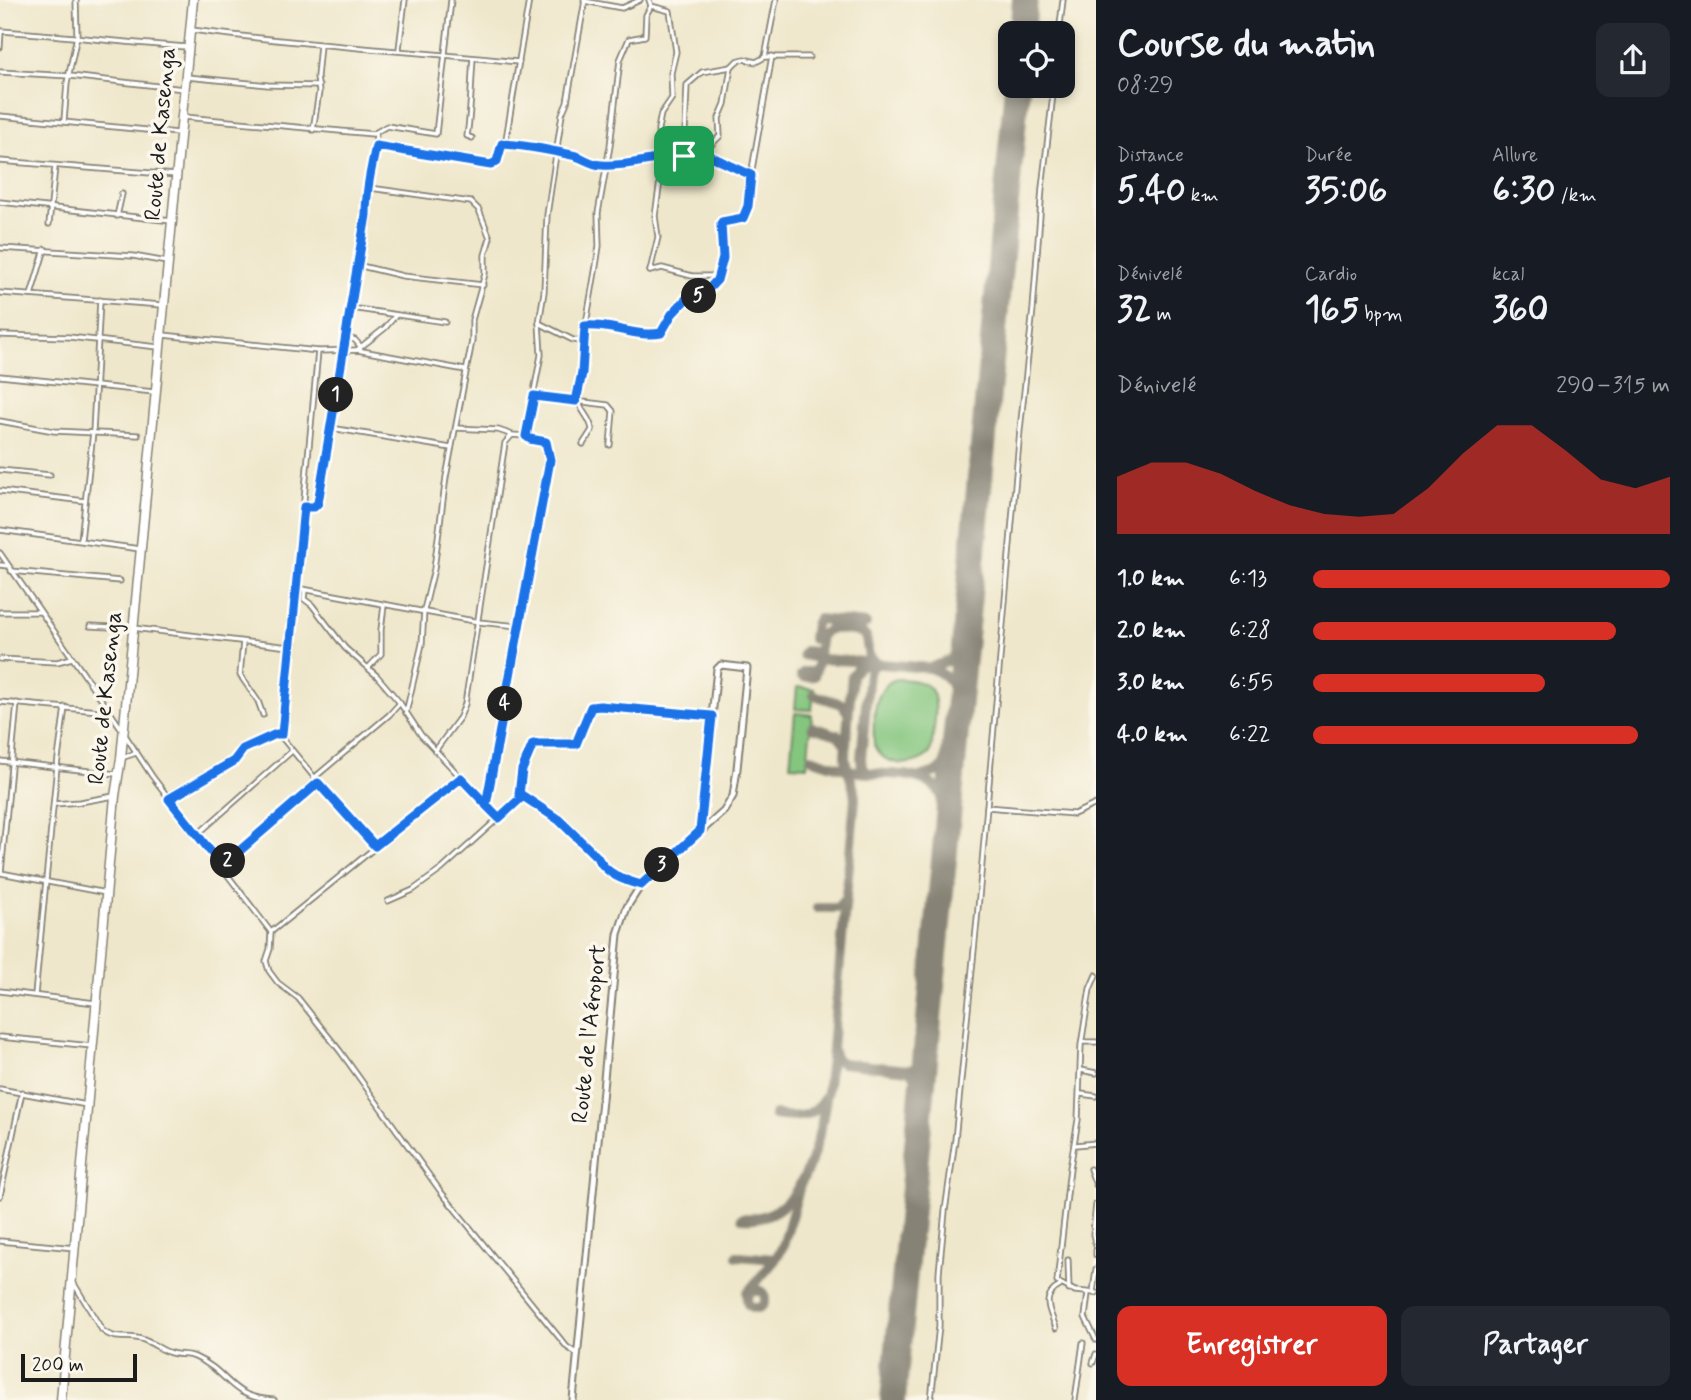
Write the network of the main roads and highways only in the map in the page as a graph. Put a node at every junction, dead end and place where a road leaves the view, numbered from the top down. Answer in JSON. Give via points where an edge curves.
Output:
{"nodes":[{"id":1,"x":193,"y":0,"type":"edge"},
{"id":2,"x":700,"y":831,"type":"junction"},
{"id":3,"x":61,"y":1400,"type":"edge"},
{"id":4,"x":573,"y":1400,"type":"edge"}],
"edges":[{"from":1,"to":3,"type":"highway","name":"Route de Kasenga"},
{"from":2,"to":2,"type":"main road","name":"Route de l'Aéroport","via":[[717,669],[721,665],[748,668],[733,796],[724,811]]},
{"from":2,"to":4,"type":"main road","name":"Route de l'Aéroport","via":[[641,885],[618,934]]}]}
